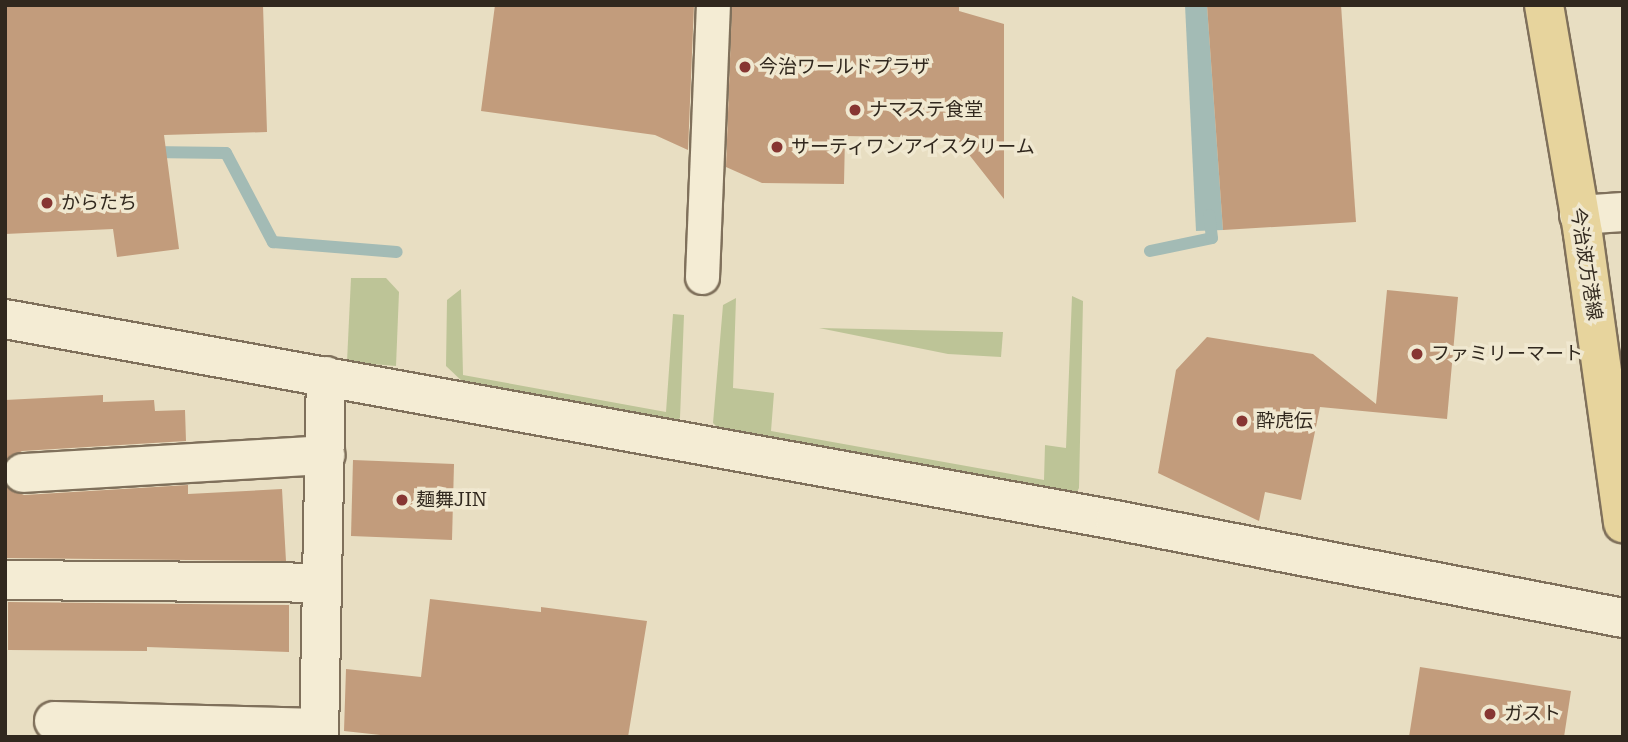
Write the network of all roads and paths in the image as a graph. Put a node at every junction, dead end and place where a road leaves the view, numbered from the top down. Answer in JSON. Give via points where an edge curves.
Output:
{"nodes":[{"id":1,"x":713,"y":5,"type":"edge"},
{"id":2,"x":1544,"y":5,"type":"edge"},
{"id":3,"x":1623,"y":212,"type":"edge"},
{"id":4,"x":1579,"y":215,"type":"junction"},
{"id":5,"x":702,"y":276,"type":"dead end"},
{"id":6,"x":5,"y":319,"type":"edge"},
{"id":7,"x":326,"y":376,"type":"junction"},
{"id":8,"x":324,"y":455,"type":"junction"},
{"id":9,"x":23,"y":473,"type":"dead end"},
{"id":10,"x":1623,"y":523,"type":"edge"},
{"id":11,"x":5,"y":580,"type":"edge"},
{"id":12,"x":322,"y":583,"type":"junction"},
{"id":13,"x":1623,"y":618,"type":"edge"},
{"id":14,"x":54,"y":720,"type":"dead end"},
{"id":15,"x":319,"y":732,"type":"edge"}],
"edges":[{"from":1,"to":5,"type":"street"},
{"from":2,"to":4,"type":"main road","name":"今治波方港線"},
{"from":3,"to":4,"type":"street"},
{"from":4,"to":10,"type":"main road","name":"今治波方港線"},
{"from":6,"to":7,"type":"street"},
{"from":7,"to":8,"type":"street"},
{"from":7,"to":13,"type":"street"},
{"from":8,"to":9,"type":"street"},
{"from":8,"to":12,"type":"street"},
{"from":11,"to":12,"type":"street"},
{"from":12,"to":15,"type":"street"},
{"from":14,"to":15,"type":"street"}]}
